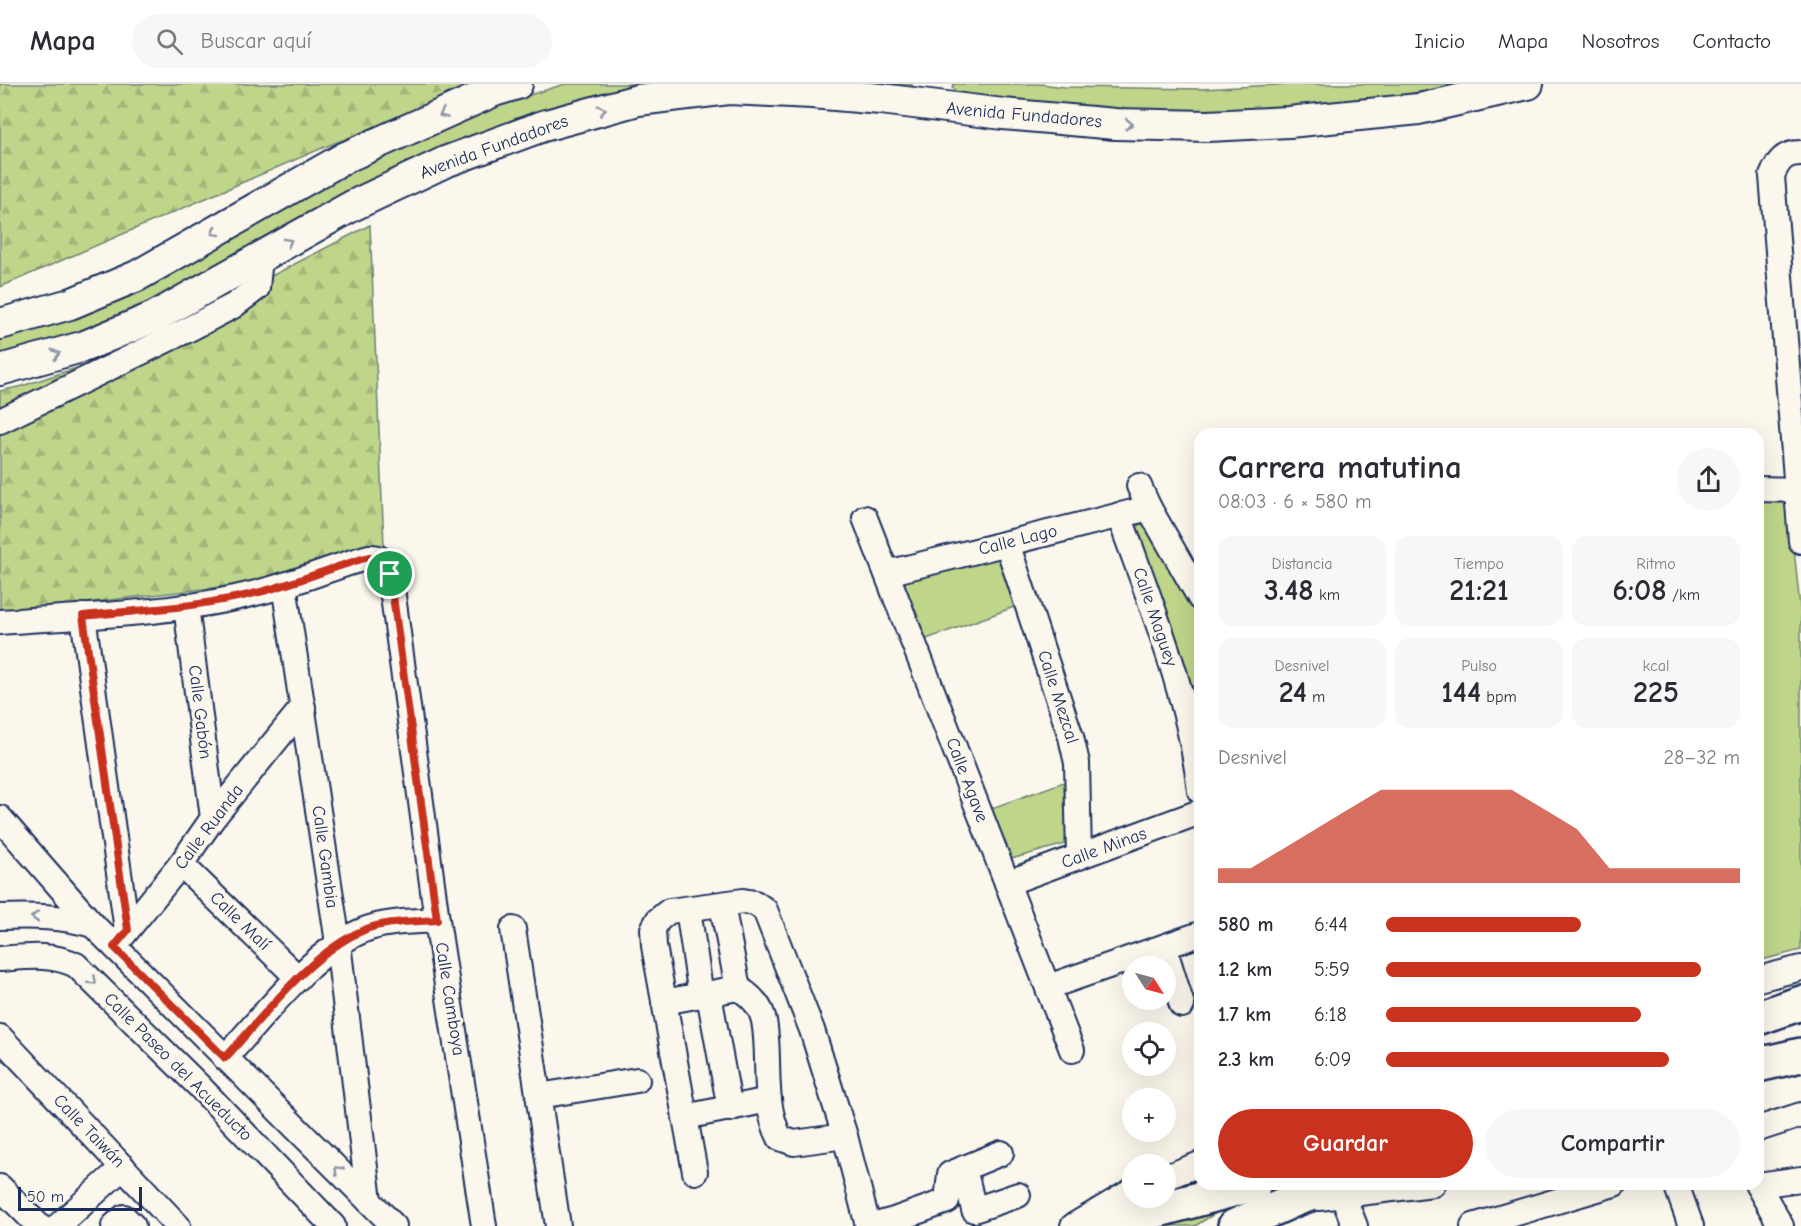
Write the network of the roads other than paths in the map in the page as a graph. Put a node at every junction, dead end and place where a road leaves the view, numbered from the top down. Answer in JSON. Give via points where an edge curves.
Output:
{"nodes":[{"id":1,"x":517,"y":84,"type":"edge"},
{"id":2,"x":1528,"y":84,"type":"edge"},
{"id":3,"x":934,"y":95,"type":"edge"},
{"id":4,"x":1801,"y":153,"type":"edge"},
{"id":5,"x":260,"y":258,"type":"junction"},
{"id":6,"x":0,"y":324,"type":"edge"},
{"id":7,"x":0,"y":370,"type":"edge"},
{"id":8,"x":0,"y":421,"type":"edge"},
{"id":9,"x":1798,"y":448,"type":"edge"},
{"id":10,"x":1139,"y":486,"type":"dead end"},
{"id":11,"x":1764,"y":489,"type":"edge"},
{"id":12,"x":1796,"y":490,"type":"junction"},
{"id":13,"x":1149,"y":508,"type":"junction"},
{"id":14,"x":1119,"y":515,"type":"junction"},
{"id":15,"x":865,"y":518,"type":"dead end"},
{"id":16,"x":1801,"y":541,"type":"edge"},
{"id":17,"x":1007,"y":543,"type":"junction"},
{"id":18,"x":887,"y":573,"type":"junction"},
{"id":19,"x":284,"y":585,"type":"junction"},
{"id":20,"x":1194,"y":587,"type":"edge"},
{"id":21,"x":186,"y":606,"type":"junction"},
{"id":22,"x":83,"y":616,"type":"junction"},
{"id":23,"x":0,"y":622,"type":"edge"},
{"id":24,"x":303,"y":707,"type":"junction"},
{"id":25,"x":1194,"y":754,"type":"edge"},
{"id":26,"x":1194,"y":814,"type":"edge"},
{"id":27,"x":0,"y":818,"type":"edge"},
{"id":28,"x":213,"y":818,"type":"junction"},
{"id":29,"x":1079,"y":857,"type":"junction"},
{"id":30,"x":182,"y":864,"type":"junction"},
{"id":31,"x":1007,"y":884,"type":"junction"},
{"id":32,"x":722,"y":905,"type":"junction"},
{"id":33,"x":688,"y":909,"type":"junction"},
{"id":34,"x":0,"y":917,"type":"edge"},
{"id":35,"x":437,"y":920,"type":"junction"},
{"id":36,"x":93,"y":925,"type":"junction"},
{"id":37,"x":513,"y":929,"type":"dead end"},
{"id":38,"x":1194,"y":936,"type":"edge"},
{"id":39,"x":121,"y":939,"type":"junction"},
{"id":40,"x":338,"y":944,"type":"junction"},
{"id":41,"x":1164,"y":947,"type":"junction"},
{"id":42,"x":0,"y":959,"type":"edge"},
{"id":43,"x":1801,"y":968,"type":"edge"},
{"id":44,"x":1764,"y":977,"type":"edge"},
{"id":45,"x":298,"y":978,"type":"junction"},
{"id":46,"x":1801,"y":986,"type":"edge"},
{"id":47,"x":1048,"y":987,"type":"junction"},
{"id":48,"x":738,"y":988,"type":"junction"},
{"id":49,"x":705,"y":995,"type":"junction"},
{"id":50,"x":1764,"y":995,"type":"edge"},
{"id":51,"x":664,"y":1002,"type":"junction"},
{"id":52,"x":1801,"y":1004,"type":"edge"},
{"id":53,"x":1182,"y":1005,"type":"dead end"},
{"id":54,"x":1764,"y":1016,"type":"edge"},
{"id":55,"x":1801,"y":1028,"type":"edge"},
{"id":56,"x":0,"y":1037,"type":"edge"},
{"id":57,"x":1764,"y":1038,"type":"edge"},
{"id":58,"x":1072,"y":1050,"type":"dead end"},
{"id":59,"x":1801,"y":1055,"type":"edge"},
{"id":60,"x":225,"y":1058,"type":"junction"},
{"id":61,"x":1764,"y":1064,"type":"edge"},
{"id":62,"x":637,"y":1080,"type":"dead end"},
{"id":63,"x":539,"y":1096,"type":"junction"},
{"id":64,"x":769,"y":1100,"type":"junction"},
{"id":65,"x":730,"y":1108,"type":"junction"},
{"id":66,"x":1801,"y":1114,"type":"edge"},
{"id":67,"x":685,"y":1117,"type":"junction"},
{"id":68,"x":1764,"y":1127,"type":"edge"},
{"id":69,"x":845,"y":1137,"type":"junction"},
{"id":70,"x":1001,"y":1153,"type":"dead end"},
{"id":71,"x":1194,"y":1166,"type":"edge"},
{"id":72,"x":123,"y":1167,"type":"junction"},
{"id":73,"x":964,"y":1168,"type":"junction"},
{"id":74,"x":695,"y":1172,"type":"dead end"},
{"id":75,"x":1176,"y":1173,"type":"edge"},
{"id":76,"x":1801,"y":1179,"type":"edge"},
{"id":77,"x":1764,"y":1183,"type":"edge"},
{"id":78,"x":0,"y":1187,"type":"edge"},
{"id":79,"x":1232,"y":1190,"type":"edge"},
{"id":80,"x":1341,"y":1190,"type":"edge"},
{"id":81,"x":1594,"y":1190,"type":"edge"},
{"id":82,"x":1678,"y":1190,"type":"edge"},
{"id":83,"x":1761,"y":1190,"type":"edge"},
{"id":84,"x":1018,"y":1195,"type":"dead end"},
{"id":85,"x":1122,"y":1197,"type":"edge"},
{"id":86,"x":369,"y":1201,"type":"junction"},
{"id":87,"x":1801,"y":1224,"type":"edge"},
{"id":88,"x":39,"y":1226,"type":"edge"},
{"id":89,"x":58,"y":1226,"type":"edge"},
{"id":90,"x":114,"y":1226,"type":"edge"},
{"id":91,"x":133,"y":1226,"type":"edge"},
{"id":92,"x":178,"y":1226,"type":"edge"},
{"id":93,"x":333,"y":1226,"type":"edge"},
{"id":94,"x":394,"y":1226,"type":"edge"},
{"id":95,"x":484,"y":1226,"type":"edge"},
{"id":96,"x":558,"y":1226,"type":"edge"},
{"id":97,"x":870,"y":1226,"type":"edge"},
{"id":98,"x":1073,"y":1226,"type":"edge"},
{"id":99,"x":1100,"y":1226,"type":"edge"},
{"id":100,"x":1235,"y":1226,"type":"edge"},
{"id":101,"x":1355,"y":1226,"type":"edge"},
{"id":102,"x":1473,"y":1226,"type":"edge"},
{"id":103,"x":1691,"y":1226,"type":"edge"},
{"id":104,"x":1781,"y":1226,"type":"edge"},
{"id":105,"x":1790,"y":1226,"type":"edge"}],
"edges":[{"from":1,"to":6,"type":"main road","one_way":true,"via":[[344,158],[137,276],[70,304]]},
{"from":3,"to":2,"type":"main road","name":"Avenida Fundadores","one_way":true,"via":[[1115,124],[1208,126],[1419,109]]},
{"from":5,"to":3,"type":"main road","name":"Avenida Fundadores","one_way":true,"via":[[352,206],[445,162],[543,126],[639,100],[729,89]]},
{"from":4,"to":9,"type":"street","via":[[1784,156],[1772,176]]},
{"from":7,"to":5,"type":"main road","name":"Avenida Fundadores","one_way":true,"via":[[85,346],[154,317]]},
{"from":5,"to":8,"type":"street","via":[[256,288],[233,306]]},
{"from":9,"to":12,"type":"street"},
{"from":10,"to":13,"type":"street"},
{"from":11,"to":12,"type":"street"},
{"from":12,"to":16,"type":"street"},
{"from":13,"to":14,"type":"street","name":"Calle Lago"},
{"from":13,"to":20,"type":"street"},
{"from":14,"to":17,"type":"street","name":"Calle Lago"},
{"from":14,"to":25,"type":"street","name":"Calle Maguey","via":[[1171,660]]},
{"from":15,"to":18,"type":"street","name":"Calle Agave"},
{"from":17,"to":18,"type":"street","name":"Calle Lago"},
{"from":17,"to":29,"type":"street","name":"Calle Mezcal","via":[[1077,763]]},
{"from":18,"to":31,"type":"street","name":"Calle Agave"},
{"from":19,"to":21,"type":"street"},
{"from":19,"to":24,"type":"street","name":"Calle Gambia"},
{"from":19,"to":35,"type":"street","name":"Calle Camboya","via":[[369,557],[383,560],[390,574]]},
{"from":21,"to":22,"type":"street"},
{"from":21,"to":28,"type":"street","name":"Calle Gabón"},
{"from":22,"to":23,"type":"street"},
{"from":22,"to":39,"type":"street"},
{"from":24,"to":28,"type":"street","name":"Calle Ruanda"},
{"from":24,"to":40,"type":"street","name":"Calle Gambia"},
{"from":26,"to":29,"type":"street","name":"Calle Minas"},
{"from":27,"to":36,"type":"street"},
{"from":28,"to":30,"type":"street","name":"Calle Ruanda"},
{"from":29,"to":31,"type":"street","name":"Calle Minas"},
{"from":30,"to":39,"type":"street","name":"Calle Ruanda"},
{"from":30,"to":45,"type":"street","name":"Calle Malí"},
{"from":31,"to":47,"type":"street","name":"Calle Agave"},
{"from":32,"to":33,"type":"street"},
{"from":32,"to":48,"type":"street"},
{"from":32,"to":69,"type":"street","via":[[743,901],[765,910],[812,1030]]},
{"from":33,"to":49,"type":"street"},
{"from":33,"to":51,"type":"street","via":[[669,911],[653,929]]},
{"from":36,"to":34,"type":"street","one_way":true,"via":[[68,918]]},
{"from":35,"to":40,"type":"street","via":[[365,930]]},
{"from":35,"to":95,"type":"street","name":"Calle Camboya"},
{"from":36,"to":39,"type":"street"},
{"from":37,"to":63,"type":"street"},
{"from":38,"to":41,"type":"street"},
{"from":39,"to":60,"type":"street"},
{"from":40,"to":45,"type":"street"},
{"from":40,"to":86,"type":"street","name":"Calle Gambia"},
{"from":41,"to":47,"type":"street"},
{"from":41,"to":53,"type":"street"},
{"from":42,"to":93,"type":"street","name":"Calle Paseo del Acueducto","one_way":true,"via":[[51,957],[76,965]]},
{"from":43,"to":44,"type":"street"},
{"from":45,"to":60,"type":"street"},
{"from":46,"to":50,"type":"highway"},
{"from":47,"to":58,"type":"street","name":"Calle Agave"},
{"from":48,"to":49,"type":"street"},
{"from":48,"to":64,"type":"street","via":[[757,1005],[764,1020]]},
{"from":49,"to":51,"type":"street"},
{"from":49,"to":65,"type":"street"},
{"from":51,"to":67,"type":"street"},
{"from":52,"to":54,"type":"highway"},
{"from":55,"to":57,"type":"highway"},
{"from":56,"to":72,"type":"street","name":"Calle Taiwán"},
{"from":59,"to":61,"type":"highway"},
{"from":86,"to":60,"type":"street","one_way":true},
{"from":62,"to":63,"type":"street"},
{"from":63,"to":96,"type":"street"},
{"from":64,"to":65,"type":"street"},
{"from":64,"to":69,"type":"street","via":[[775,1129],[786,1141]]},
{"from":65,"to":67,"type":"street"},
{"from":66,"to":68,"type":"street"},
{"from":67,"to":74,"type":"street"},
{"from":69,"to":97,"type":"street"},
{"from":70,"to":73,"type":"street"},
{"from":71,"to":75,"type":"street"},
{"from":72,"to":89,"type":"street"},
{"from":72,"to":92,"type":"street","name":"Calle Taiwán"},
{"from":73,"to":84,"type":"street","via":[[974,1210]]},
{"from":73,"to":97,"type":"street","via":[[950,1174],[947,1201]]},
{"from":76,"to":77,"type":"street"},
{"from":78,"to":88,"type":"street"},
{"from":79,"to":99,"type":"highway"},
{"from":80,"to":100,"type":"highway","via":[[1296,1199]]},
{"from":80,"to":101,"type":"street"},
{"from":81,"to":102,"type":"street"},
{"from":82,"to":103,"type":"street"},
{"from":83,"to":104,"type":"street"},
{"from":85,"to":98,"type":"street"},
{"from":86,"to":94,"type":"street"},
{"from":87,"to":105,"type":"street"},
{"from":90,"to":91,"type":"street","via":[[124,1217]]}]}
